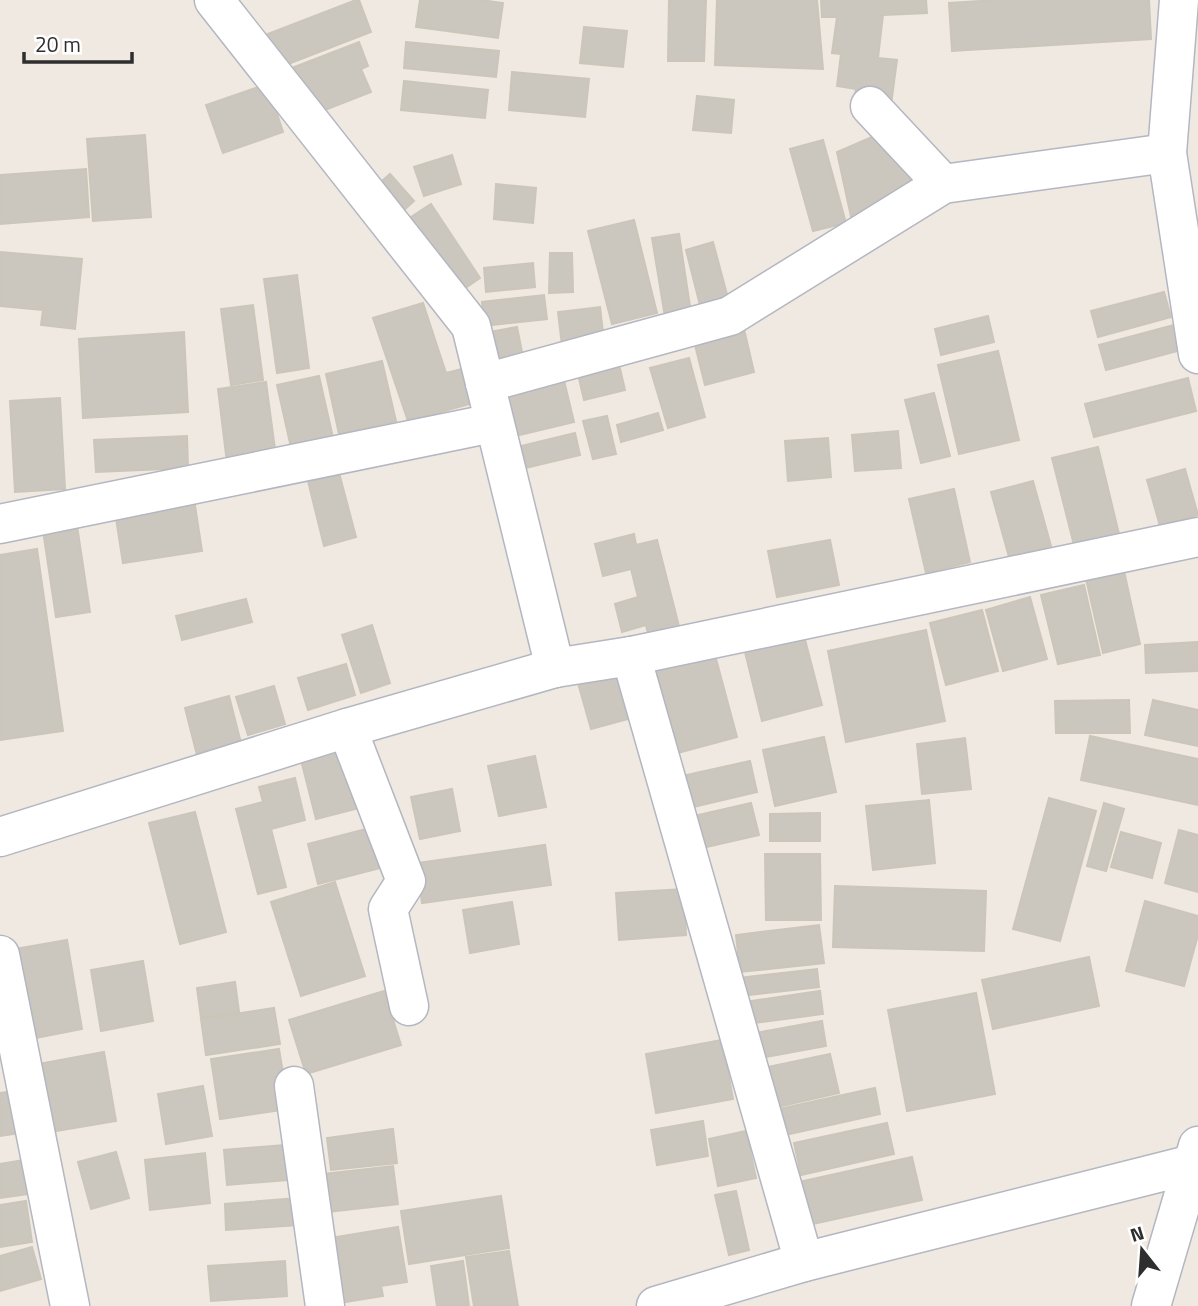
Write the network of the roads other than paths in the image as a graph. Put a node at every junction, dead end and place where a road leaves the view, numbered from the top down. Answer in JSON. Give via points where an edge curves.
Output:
{"nodes":[{"id":1,"x":214,"y":0,"type":"edge"},
{"id":2,"x":1179,"y":0,"type":"edge"},
{"id":3,"x":870,"y":106,"type":"dead end"},
{"id":4,"x":1167,"y":153,"type":"junction"},
{"id":5,"x":943,"y":184,"type":"junction"},
{"id":6,"x":1198,"y":354,"type":"edge"},
{"id":7,"x":485,"y":383,"type":"junction"},
{"id":8,"x":493,"y":423,"type":"junction"},
{"id":9,"x":0,"y":524,"type":"edge"},
{"id":10,"x":1198,"y":537,"type":"edge"},
{"id":11,"x":631,"y":656,"type":"junction"},
{"id":12,"x":555,"y":668,"type":"junction"},
{"id":13,"x":347,"y":728,"type":"junction"},
{"id":14,"x":0,"y":837,"type":"edge"},
{"id":15,"x":0,"y":955,"type":"edge"},
{"id":16,"x":409,"y":1006,"type":"dead end"},
{"id":17,"x":294,"y":1086,"type":"dead end"},
{"id":18,"x":1195,"y":1155,"type":"edge"},
{"id":19,"x":804,"y":1262,"type":"junction"},
{"id":20,"x":70,"y":1306,"type":"edge"},
{"id":21,"x":325,"y":1306,"type":"edge"},
{"id":22,"x":656,"y":1306,"type":"edge"},
{"id":23,"x":1152,"y":1306,"type":"edge"}],
"edges":[{"from":1,"to":7,"type":"street","via":[[471,326]]},
{"from":2,"to":4,"type":"street"},
{"from":3,"to":5,"type":"street"},
{"from":4,"to":5,"type":"street"},
{"from":4,"to":6,"type":"street"},
{"from":5,"to":7,"type":"street","via":[[730,316]]},
{"from":7,"to":8,"type":"street"},
{"from":8,"to":9,"type":"street"},
{"from":8,"to":12,"type":"street"},
{"from":10,"to":11,"type":"street"},
{"from":11,"to":12,"type":"street"},
{"from":11,"to":19,"type":"street"},
{"from":12,"to":13,"type":"street"},
{"from":13,"to":14,"type":"street"},
{"from":13,"to":16,"type":"street","via":[[406,881],[388,909]]},
{"from":15,"to":20,"type":"street"},
{"from":17,"to":21,"type":"street"},
{"from":18,"to":19,"type":"street"},
{"from":18,"to":23,"type":"street"},
{"from":19,"to":22,"type":"street"}]}
